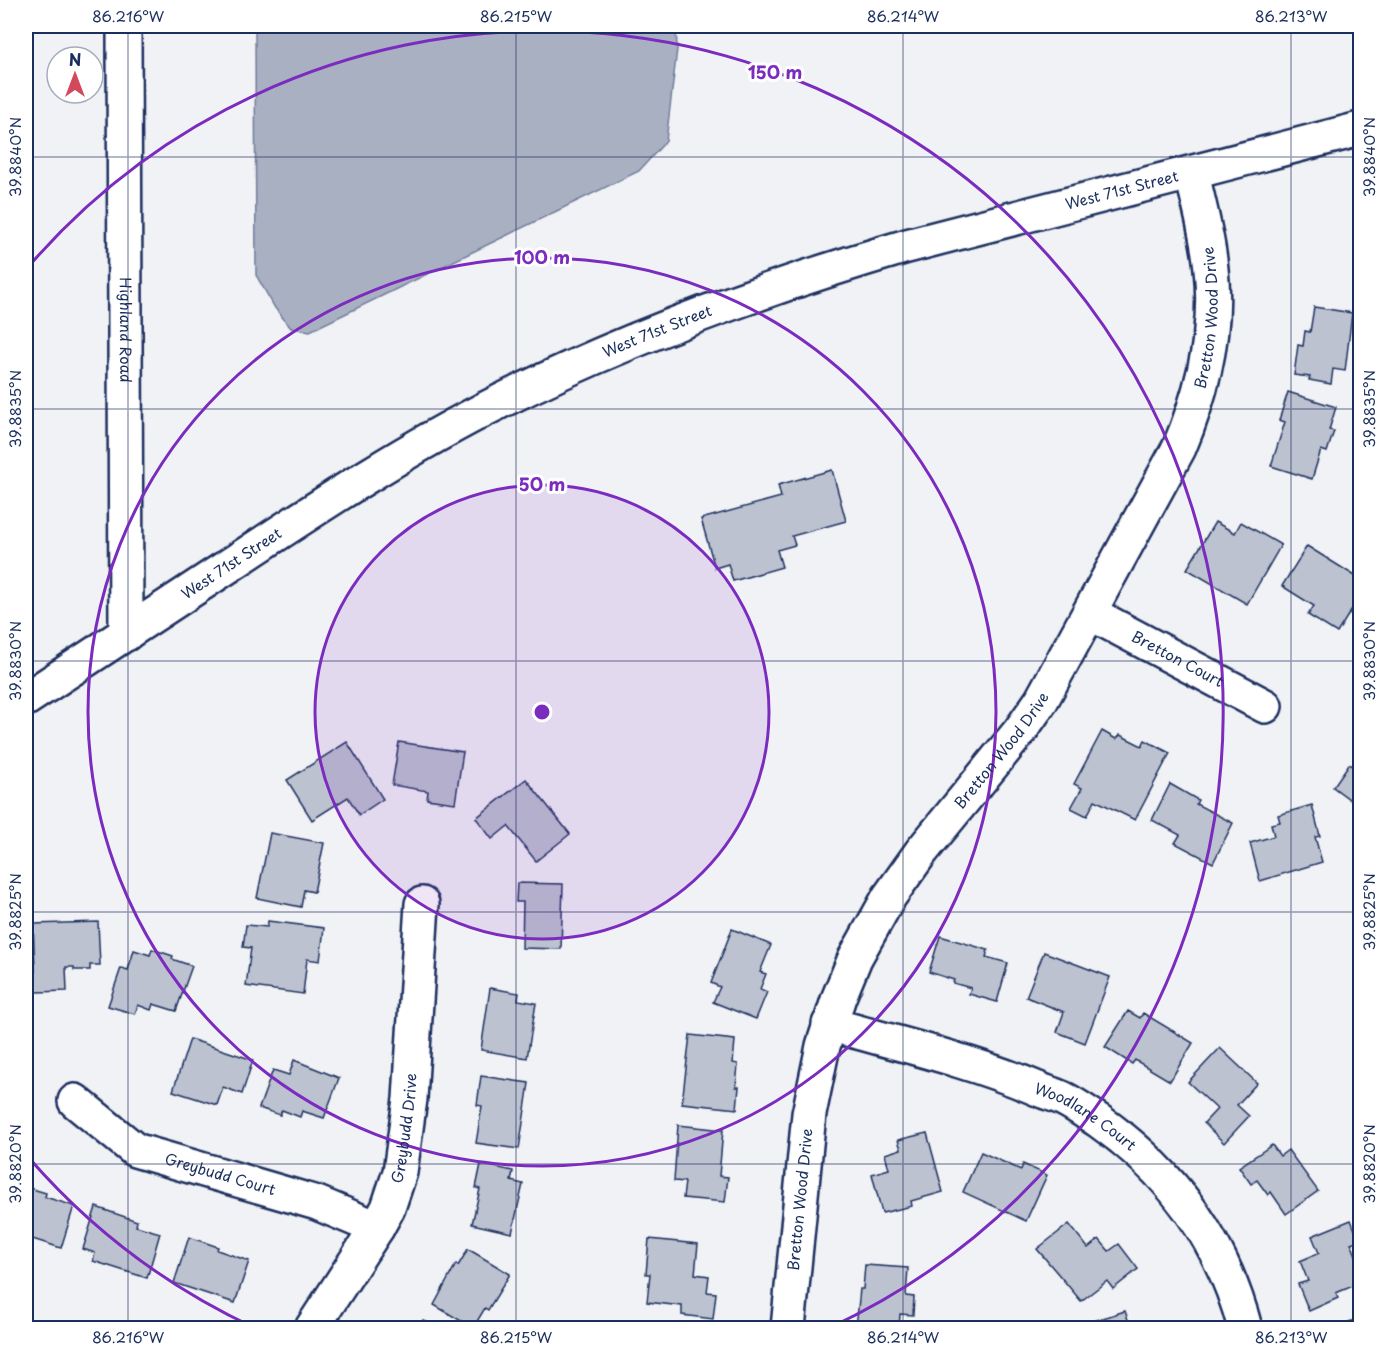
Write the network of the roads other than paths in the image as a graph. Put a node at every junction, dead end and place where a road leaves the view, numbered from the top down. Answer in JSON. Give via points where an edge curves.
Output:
{"nodes":[{"id":1,"x":124,"y":26,"type":"edge"},
{"id":2,"x":1360,"y":129,"type":"edge"},
{"id":3,"x":1192,"y":174,"type":"junction"},
{"id":4,"x":1090,"y":613,"type":"junction"},
{"id":5,"x":126,"y":634,"type":"junction"},
{"id":6,"x":26,"y":699,"type":"edge"},
{"id":7,"x":1265,"y":706,"type":"dead end"},
{"id":8,"x":422,"y":904,"type":"dead end"},
{"id":9,"x":829,"y":1024,"type":"junction"},
{"id":10,"x":75,"y":1101,"type":"dead end"},
{"id":11,"x":377,"y":1228,"type":"junction"},
{"id":12,"x":312,"y":1329,"type":"edge"},
{"id":13,"x":788,"y":1329,"type":"edge"},
{"id":14,"x":1245,"y":1329,"type":"edge"}],
"edges":[{"from":1,"to":5,"type":"street","name":"Highland Road"},
{"from":2,"to":3,"type":"street","name":"West 71st Street"},
{"from":3,"to":4,"type":"street","name":"Bretton Wood Drive","via":[[1212,283],[1210,340],[1203,383],[1179,448]]},
{"from":3,"to":5,"type":"street","name":"West 71st Street","via":[[839,266],[719,306],[599,355],[500,401],[353,484]]},
{"from":4,"to":7,"type":"street","name":"Bretton Court"},
{"from":4,"to":9,"type":"street","name":"Bretton Wood Drive","via":[[1030,717],[889,897],[855,958]]},
{"from":5,"to":6,"type":"street","name":"West 71st Street"},
{"from":8,"to":11,"type":"street","name":"Greybudd Drive","via":[[404,1145],[400,1172]]},
{"from":9,"to":13,"type":"street","name":"Bretton Wood Drive","via":[[809,1114]]},
{"from":9,"to":14,"type":"street","name":"Woodlane Court","via":[[1018,1080],[1063,1098],[1111,1128],[1153,1165],[1189,1206],[1218,1254]]},
{"from":10,"to":11,"type":"street","name":"Greybudd Court","via":[[135,1150],[317,1203]]},
{"from":11,"to":12,"type":"street","name":"Greybudd Drive"}]}
